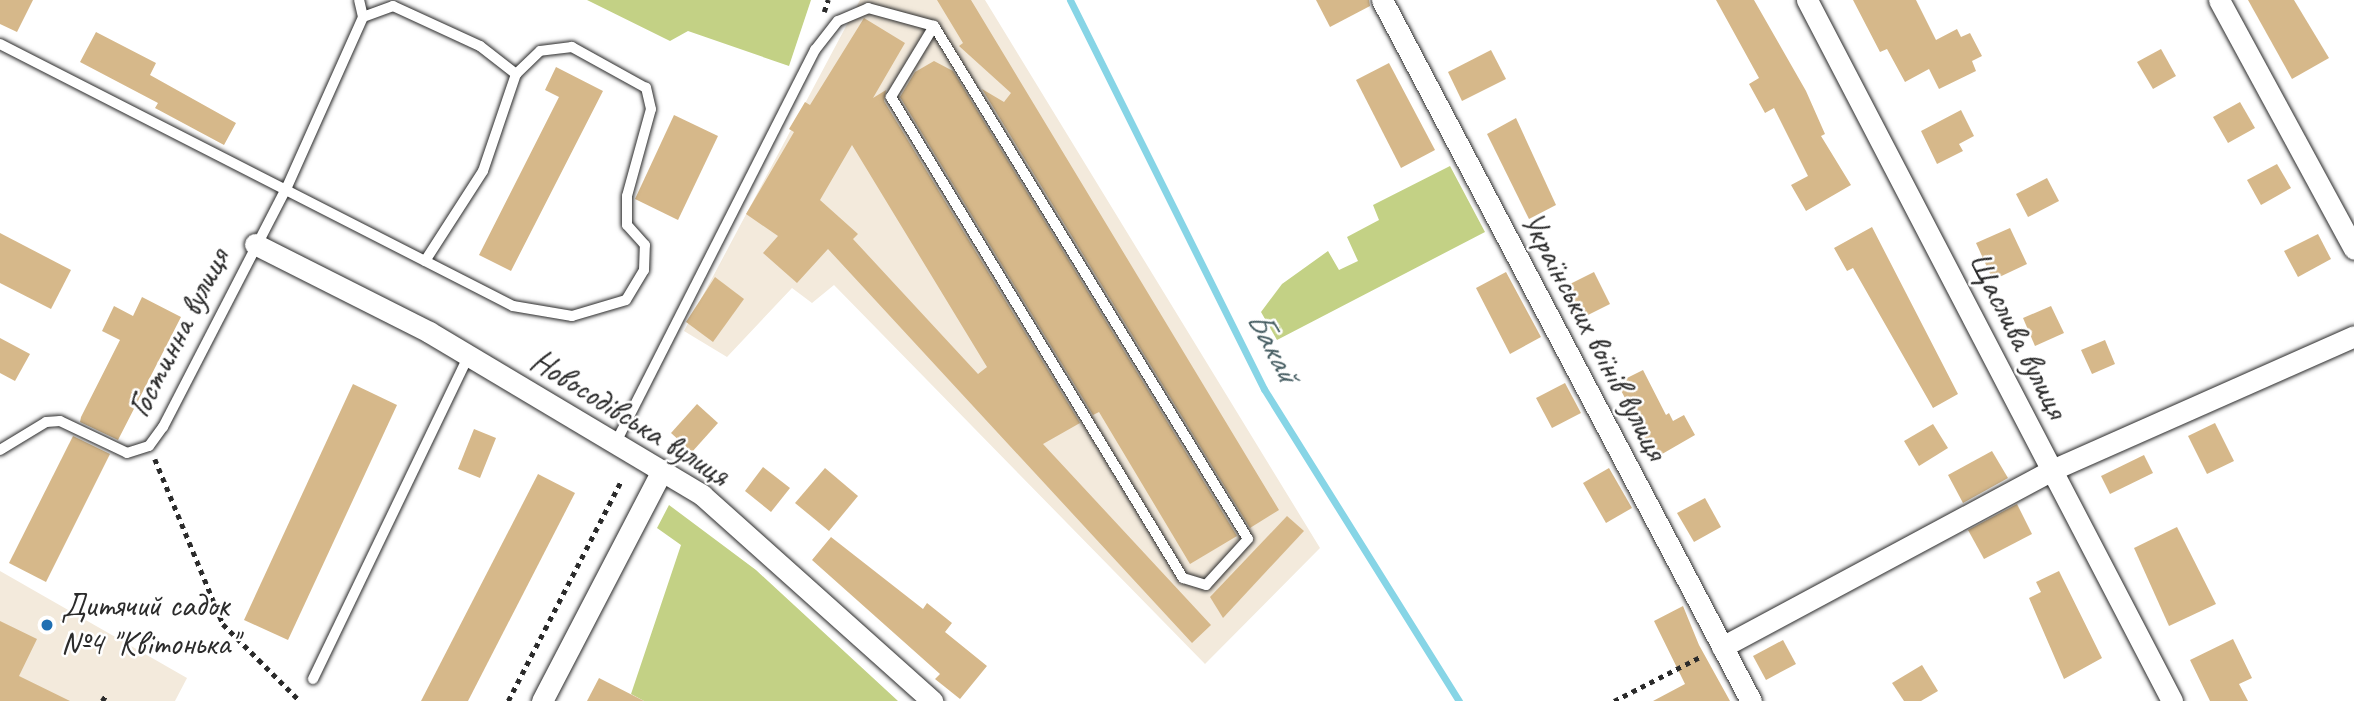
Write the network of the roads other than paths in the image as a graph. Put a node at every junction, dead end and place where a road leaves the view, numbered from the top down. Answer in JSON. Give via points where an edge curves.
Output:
{"nodes":[{"id":1,"x":359,"y":0,"type":"edge"},
{"id":2,"x":1382,"y":0,"type":"edge"},
{"id":3,"x":1807,"y":0,"type":"edge"},
{"id":4,"x":2219,"y":0,"type":"edge"},
{"id":5,"x":363,"y":17,"type":"junction"},
{"id":6,"x":934,"y":26,"type":"junction"},
{"id":7,"x":0,"y":44,"type":"edge"},
{"id":8,"x":516,"y":74,"type":"junction"},
{"id":9,"x":287,"y":187,"type":"junction"},
{"id":10,"x":255,"y":244,"type":"junction"},
{"id":11,"x":2354,"y":249,"type":"edge"},
{"id":12,"x":425,"y":261,"type":"junction"},
{"id":13,"x":2354,"y":337,"type":"edge"},
{"id":14,"x":469,"y":355,"type":"junction"},
{"id":15,"x":616,"y":442,"type":"junction"},
{"id":16,"x":0,"y":450,"type":"edge"},
{"id":17,"x":662,"y":470,"type":"junction"},
{"id":18,"x":2052,"y":470,"type":"junction"},
{"id":19,"x":1722,"y":646,"type":"junction"},
{"id":20,"x":313,"y":679,"type":"dead end"},
{"id":21,"x":541,"y":701,"type":"edge"},
{"id":22,"x":932,"y":701,"type":"edge"},
{"id":23,"x":1751,"y":701,"type":"edge"},
{"id":24,"x":2172,"y":701,"type":"edge"}],
"edges":[{"from":1,"to":5,"type":"lane"},
{"from":2,"to":19,"type":"street","name":"Українських воїнів вулиця"},
{"from":3,"to":18,"type":"street","name":"Щаслива вулиця"},
{"from":4,"to":11,"type":"street"},
{"from":5,"to":8,"type":"lane","via":[[393,6],[480,46]]},
{"from":5,"to":9,"type":"lane","name":"Гостинна вулиця"},
{"from":6,"to":6,"type":"lane","via":[[1248,539],[1206,585],[1183,578],[891,97]]},
{"from":6,"to":15,"type":"lane","via":[[900,13],[868,8],[852,11],[815,50]]},
{"from":7,"to":9,"type":"lane"},
{"from":8,"to":12,"type":"lane","via":[[483,171]]},
{"from":8,"to":12,"type":"lane","via":[[540,51],[572,47],[646,88],[651,108],[627,196],[627,225],[645,245],[644,270],[626,300],[572,316],[513,306]]},
{"from":9,"to":10,"type":"lane","name":"Гостинна вулиця"},
{"from":9,"to":12,"type":"lane"},
{"from":10,"to":14,"type":"street","name":"Новосодівська вулиця"},
{"from":10,"to":16,"type":"lane","name":"Гостинна вулиця","via":[[163,427],[149,446],[127,453],[60,421],[46,422]]},
{"from":13,"to":18,"type":"street"},
{"from":14,"to":15,"type":"street","name":"Новосодівська вулиця"},
{"from":14,"to":20,"type":"lane"},
{"from":15,"to":17,"type":"street","name":"Новосодівська вулиця"},
{"from":17,"to":21,"type":"street"},
{"from":17,"to":22,"type":"street","name":"Новосодівська вулиця","via":[[702,495]]},
{"from":18,"to":19,"type":"street"},
{"from":18,"to":24,"type":"street","name":"Щаслива вулиця"},
{"from":19,"to":23,"type":"street","name":"Українських воїнів вулиця"}]}
